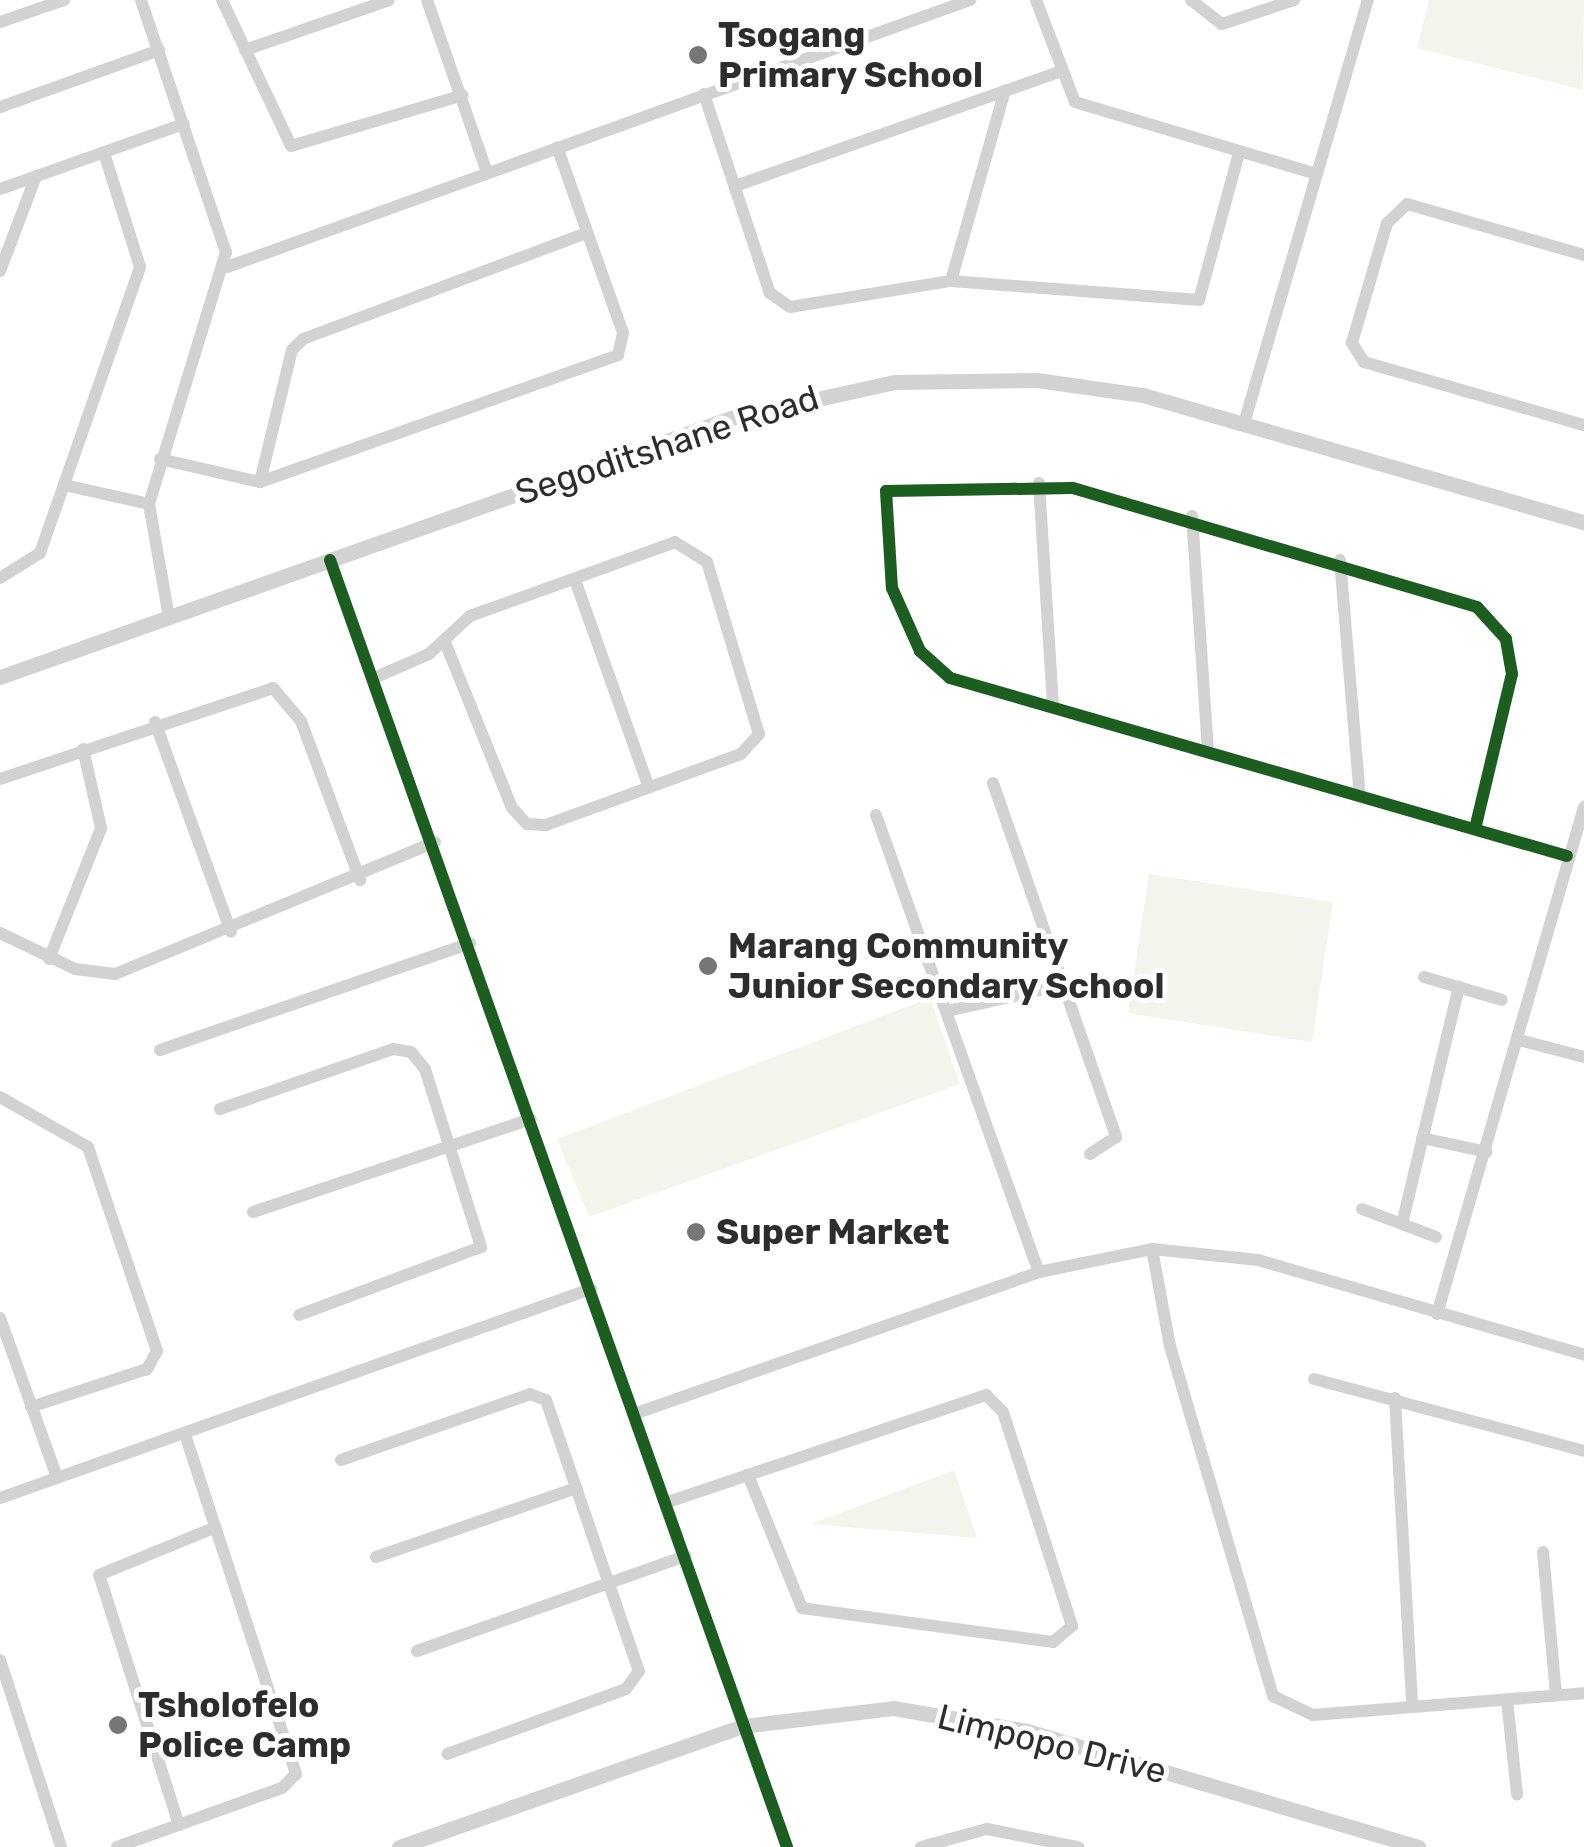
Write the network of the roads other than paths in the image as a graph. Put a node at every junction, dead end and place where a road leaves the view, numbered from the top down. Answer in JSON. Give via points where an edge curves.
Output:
{"nodes":[{"id":1,"x":64,"y":0,"type":"edge"},
{"id":2,"x":142,"y":0,"type":"edge"},
{"id":3,"x":222,"y":0,"type":"edge"},
{"id":4,"x":389,"y":0,"type":"edge"},
{"id":5,"x":427,"y":0,"type":"edge"},
{"id":6,"x":970,"y":0,"type":"edge"},
{"id":7,"x":1036,"y":0,"type":"edge"},
{"id":8,"x":1191,"y":0,"type":"edge"},
{"id":9,"x":1294,"y":0,"type":"edge"},
{"id":10,"x":1368,"y":0,"type":"edge"},
{"id":11,"x":42,"y":4,"type":"edge"},
{"id":12,"x":0,"y":22,"type":"edge"},
{"id":13,"x":159,"y":50,"type":"junction"},
{"id":14,"x":245,"y":50,"type":"junction"},
{"id":15,"x":1061,"y":71,"type":"junction"},
{"id":16,"x":1004,"y":90,"type":"junction"},
{"id":17,"x":704,"y":94,"type":"junction"},
{"id":18,"x":462,"y":95,"type":"junction"},
{"id":19,"x":0,"y":108,"type":"edge"},
{"id":20,"x":184,"y":124,"type":"junction"},
{"id":21,"x":557,"y":147,"type":"junction"},
{"id":22,"x":1239,"y":152,"type":"junction"},
{"id":23,"x":104,"y":153,"type":"junction"},
{"id":24,"x":487,"y":172,"type":"junction"},
{"id":25,"x":1317,"y":174,"type":"junction"},
{"id":26,"x":36,"y":176,"type":"junction"},
{"id":27,"x":736,"y":186,"type":"junction"},
{"id":28,"x":0,"y":189,"type":"edge"},
{"id":29,"x":587,"y":232,"type":"junction"},
{"id":30,"x":1584,"y":255,"type":"edge"},
{"id":31,"x":227,"y":267,"type":"junction"},
{"id":32,"x":0,"y":271,"type":"edge"},
{"id":33,"x":952,"y":281,"type":"junction"},
{"id":34,"x":1245,"y":420,"type":"junction"},
{"id":35,"x":1584,"y":425,"type":"edge"},
{"id":36,"x":160,"y":459,"type":"junction"},
{"id":37,"x":260,"y":482,"type":"junction"},
{"id":38,"x":1038,"y":484,"type":"junction"},
{"id":39,"x":64,"y":485,"type":"junction"},
{"id":40,"x":149,"y":504,"type":"junction"},
{"id":41,"x":1192,"y":516,"type":"junction"},
{"id":42,"x":1584,"y":522,"type":"edge"},
{"id":43,"x":330,"y":560,"type":"junction"},
{"id":44,"x":1340,"y":560,"type":"junction"},
{"id":45,"x":0,"y":578,"type":"edge"},
{"id":46,"x":575,"y":580,"type":"junction"},
{"id":47,"x":169,"y":617,"type":"junction"},
{"id":48,"x":445,"y":642,"type":"junction"},
{"id":49,"x":0,"y":677,"type":"edge"},
{"id":50,"x":374,"y":678,"type":"junction"},
{"id":51,"x":1053,"y":705,"type":"junction"},
{"id":52,"x":156,"y":722,"type":"junction"},
{"id":53,"x":83,"y":749,"type":"junction"},
{"id":54,"x":1208,"y":752,"type":"junction"},
{"id":55,"x":0,"y":779,"type":"edge"},
{"id":56,"x":993,"y":783,"type":"dead end"},
{"id":57,"x":648,"y":785,"type":"junction"},
{"id":58,"x":1360,"y":796,"type":"junction"},
{"id":59,"x":1584,"y":807,"type":"edge"},
{"id":60,"x":876,"y":815,"type":"dead end"},
{"id":61,"x":1475,"y":829,"type":"junction"},
{"id":62,"x":435,"y":842,"type":"junction"},
{"id":63,"x":1567,"y":856,"type":"junction"},
{"id":64,"x":360,"y":880,"type":"junction"},
{"id":65,"x":231,"y":932,"type":"junction"},
{"id":66,"x":0,"y":933,"type":"edge"},
{"id":67,"x":470,"y":943,"type":"junction"},
{"id":68,"x":48,"y":959,"type":"junction"},
{"id":69,"x":1424,"y":977,"type":"dead end"},
{"id":70,"x":1062,"y":984,"type":"junction"},
{"id":71,"x":1459,"y":987,"type":"junction"},
{"id":72,"x":1502,"y":1000,"type":"dead end"},
{"id":73,"x":947,"y":1012,"type":"junction"},
{"id":74,"x":1519,"y":1040,"type":"junction"},
{"id":75,"x":160,"y":1050,"type":"dead end"},
{"id":76,"x":1584,"y":1057,"type":"edge"},
{"id":77,"x":0,"y":1096,"type":"edge"},
{"id":78,"x":220,"y":1109,"type":"dead end"},
{"id":79,"x":531,"y":1119,"type":"junction"},
{"id":80,"x":1422,"y":1138,"type":"junction"},
{"id":81,"x":452,"y":1145,"type":"junction"},
{"id":82,"x":1487,"y":1152,"type":"junction"},
{"id":83,"x":1090,"y":1154,"type":"dead end"},
{"id":84,"x":1362,"y":1210,"type":"dead end"},
{"id":85,"x":253,"y":1212,"type":"dead end"},
{"id":86,"x":1402,"y":1224,"type":"junction"},
{"id":87,"x":1436,"y":1236,"type":"dead end"},
{"id":88,"x":1152,"y":1249,"type":"junction"},
{"id":89,"x":1039,"y":1272,"type":"junction"},
{"id":90,"x":591,"y":1289,"type":"junction"},
{"id":91,"x":1437,"y":1314,"type":"junction"},
{"id":92,"x":299,"y":1315,"type":"dead end"},
{"id":93,"x":0,"y":1318,"type":"edge"},
{"id":94,"x":1584,"y":1355,"type":"edge"},
{"id":95,"x":1314,"y":1378,"type":"dead end"},
{"id":96,"x":1395,"y":1398,"type":"junction"},
{"id":97,"x":31,"y":1408,"type":"junction"},
{"id":98,"x":634,"y":1414,"type":"junction"},
{"id":99,"x":185,"y":1434,"type":"junction"},
{"id":100,"x":1584,"y":1452,"type":"edge"},
{"id":101,"x":342,"y":1460,"type":"dead end"},
{"id":102,"x":748,"y":1475,"type":"junction"},
{"id":103,"x":57,"y":1477,"type":"junction"},
{"id":104,"x":576,"y":1488,"type":"junction"},
{"id":105,"x":0,"y":1498,"type":"edge"},
{"id":106,"x":668,"y":1502,"type":"junction"},
{"id":107,"x":216,"y":1526,"type":"junction"},
{"id":108,"x":1544,"y":1552,"type":"dead end"},
{"id":109,"x":686,"y":1556,"type":"junction"},
{"id":110,"x":376,"y":1558,"type":"dead end"},
{"id":111,"x":609,"y":1583,"type":"junction"},
{"id":112,"x":417,"y":1651,"type":"dead end"},
{"id":113,"x":0,"y":1660,"type":"edge"},
{"id":114,"x":1584,"y":1693,"type":"edge"},
{"id":115,"x":1556,"y":1695,"type":"junction"},
{"id":116,"x":1507,"y":1700,"type":"junction"},
{"id":117,"x":1412,"y":1704,"type":"junction"},
{"id":118,"x":743,"y":1726,"type":"junction"},
{"id":119,"x":447,"y":1754,"type":"dead end"},
{"id":120,"x":1517,"y":1794,"type":"dead end"},
{"id":121,"x":179,"y":1825,"type":"junction"},
{"id":122,"x":61,"y":1847,"type":"edge"},
{"id":123,"x":117,"y":1847,"type":"edge"},
{"id":124,"x":399,"y":1847,"type":"edge"},
{"id":125,"x":787,"y":1847,"type":"edge"},
{"id":126,"x":921,"y":1847,"type":"edge"},
{"id":127,"x":1078,"y":1847,"type":"edge"},
{"id":128,"x":1418,"y":1847,"type":"edge"}],
"edges":[{"from":1,"to":11,"type":"street"},
{"from":2,"to":13,"type":"street"},
{"from":3,"to":14,"type":"street"},
{"from":4,"to":14,"type":"street"},
{"from":5,"to":18,"type":"street"},
{"from":6,"to":17,"type":"street"},
{"from":7,"to":15,"type":"street"},
{"from":8,"to":9,"type":"street","via":[[1222,24]]},
{"from":10,"to":25,"type":"street"},
{"from":11,"to":12,"type":"street"},
{"from":13,"to":19,"type":"street"},
{"from":13,"to":20,"type":"street"},
{"from":14,"to":18,"type":"street","via":[[291,146]]},
{"from":15,"to":16,"type":"street"},
{"from":15,"to":22,"type":"street","via":[[1084,106]]},
{"from":16,"to":27,"type":"street"},
{"from":16,"to":33,"type":"street"},
{"from":17,"to":21,"type":"street"},
{"from":17,"to":27,"type":"street"},
{"from":18,"to":24,"type":"street"},
{"from":20,"to":23,"type":"street"},
{"from":20,"to":31,"type":"street"},
{"from":21,"to":24,"type":"street"},
{"from":21,"to":29,"type":"street"},
{"from":22,"to":25,"type":"street"},
{"from":22,"to":33,"type":"street","via":[[1199,300]]},
{"from":23,"to":26,"type":"street"},
{"from":23,"to":39,"type":"street","via":[[140,267]]},
{"from":24,"to":31,"type":"street"},
{"from":25,"to":34,"type":"street"},
{"from":26,"to":28,"type":"street"},
{"from":26,"to":32,"type":"street"},
{"from":27,"to":33,"type":"street","via":[[778,302]]},
{"from":29,"to":37,"type":"street","via":[[303,340]]},
{"from":29,"to":37,"type":"street","via":[[623,333],[618,355]]},
{"from":30,"to":35,"type":"street","via":[[1407,204],[1386,223],[1352,343],[1364,362]]},
{"from":31,"to":36,"type":"street"},
{"from":34,"to":42,"type":"street","name":"Segoditshane Road"},
{"from":34,"to":43,"type":"street","name":"Segoditshane Road","via":[[1067,382],[895,382],[730,418]]},
{"from":36,"to":37,"type":"street"},
{"from":36,"to":40,"type":"street"},
{"from":38,"to":41,"type":"street"},
{"from":38,"to":51,"type":"street"},
{"from":38,"to":51,"type":"street","via":[[886,491],[881,506],[892,588],[933,667]]},
{"from":39,"to":40,"type":"street"},
{"from":39,"to":45,"type":"street","via":[[40,553]]},
{"from":40,"to":47,"type":"street"},
{"from":41,"to":44,"type":"street"},
{"from":41,"to":54,"type":"street"},
{"from":43,"to":47,"type":"street","name":"Segoditshane Road"},
{"from":43,"to":50,"type":"street"},
{"from":44,"to":58,"type":"street"},
{"from":44,"to":61,"type":"street","via":[[1460,598],[1506,640],[1512,692]]},
{"from":46,"to":48,"type":"street","via":[[470,616]]},
{"from":46,"to":57,"type":"street"},
{"from":46,"to":57,"type":"street","via":[[676,542],[707,562],[759,734],[741,754]]},
{"from":47,"to":49,"type":"street","name":"Segoditshane Road"},
{"from":48,"to":50,"type":"street"},
{"from":48,"to":57,"type":"street","via":[[512,808],[528,824],[546,825]]},
{"from":50,"to":62,"type":"street"},
{"from":51,"to":54,"type":"street"},
{"from":52,"to":53,"type":"street"},
{"from":52,"to":64,"type":"street","via":[[273,688],[301,721]]},
{"from":52,"to":65,"type":"street"},
{"from":53,"to":55,"type":"street"},
{"from":53,"to":68,"type":"street","via":[[101,828]]},
{"from":54,"to":58,"type":"street"},
{"from":56,"to":70,"type":"street"},
{"from":58,"to":61,"type":"street"},
{"from":59,"to":63,"type":"street"},
{"from":60,"to":73,"type":"street"},
{"from":61,"to":63,"type":"street"},
{"from":62,"to":64,"type":"street"},
{"from":62,"to":67,"type":"street"},
{"from":63,"to":74,"type":"street"},
{"from":64,"to":65,"type":"street"},
{"from":65,"to":68,"type":"street","via":[[115,974]]},
{"from":66,"to":68,"type":"street"},
{"from":67,"to":75,"type":"street"},
{"from":67,"to":79,"type":"street"},
{"from":69,"to":71,"type":"street"},
{"from":70,"to":73,"type":"street"},
{"from":70,"to":83,"type":"street","via":[[1116,1136]]},
{"from":71,"to":72,"type":"street"},
{"from":71,"to":80,"type":"street"},
{"from":73,"to":89,"type":"street"},
{"from":74,"to":76,"type":"street"},
{"from":74,"to":82,"type":"street"},
{"from":77,"to":97,"type":"street","via":[[88,1147],[157,1350],[147,1368]]},
{"from":78,"to":81,"type":"street","via":[[402,1049],[426,1069]]},
{"from":79,"to":81,"type":"street"},
{"from":79,"to":90,"type":"street"},
{"from":80,"to":82,"type":"street"},
{"from":80,"to":86,"type":"street"},
{"from":81,"to":85,"type":"street"},
{"from":81,"to":92,"type":"street","via":[[481,1248]]},
{"from":82,"to":91,"type":"street"},
{"from":84,"to":86,"type":"street"},
{"from":86,"to":87,"type":"street"},
{"from":88,"to":89,"type":"street"},
{"from":88,"to":91,"type":"street","via":[[1258,1260]]},
{"from":88,"to":117,"type":"street","via":[[1170,1346],[1264,1682],[1286,1707],[1312,1715]]},
{"from":89,"to":98,"type":"street"},
{"from":90,"to":98,"type":"street"},
{"from":90,"to":99,"type":"street"},
{"from":91,"to":94,"type":"street"},
{"from":93,"to":97,"type":"street"},
{"from":95,"to":96,"type":"street"},
{"from":96,"to":100,"type":"street"},
{"from":96,"to":117,"type":"street"},
{"from":97,"to":103,"type":"street"},
{"from":98,"to":106,"type":"street"},
{"from":99,"to":103,"type":"street"},
{"from":99,"to":107,"type":"street"},
{"from":101,"to":104,"type":"street","via":[[538,1394]]},
{"from":102,"to":102,"type":"street","via":[[978,1395],[993,1398],[1072,1626],[1053,1642],[802,1608]]},
{"from":102,"to":106,"type":"street"},
{"from":103,"to":105,"type":"street"},
{"from":104,"to":110,"type":"street"},
{"from":104,"to":111,"type":"street"},
{"from":106,"to":109,"type":"street"},
{"from":107,"to":121,"type":"street","via":[[99,1575]]},
{"from":107,"to":121,"type":"street","via":[[296,1774],[282,1788]]},
{"from":108,"to":115,"type":"street"},
{"from":109,"to":111,"type":"street"},
{"from":109,"to":118,"type":"street"},
{"from":111,"to":112,"type":"street"},
{"from":111,"to":119,"type":"street","via":[[635,1682]]},
{"from":113,"to":122,"type":"street"},
{"from":114,"to":115,"type":"street"},
{"from":115,"to":116,"type":"street"},
{"from":116,"to":117,"type":"street"},
{"from":116,"to":120,"type":"street"},
{"from":118,"to":124,"type":"street","name":"Limpopo Drive"},
{"from":118,"to":125,"type":"street"},
{"from":118,"to":128,"type":"street","name":"Limpopo Drive","via":[[857,1708],[958,1715]]},
{"from":121,"to":123,"type":"street"},
{"from":126,"to":127,"type":"street","via":[[987,1829]]}]}
